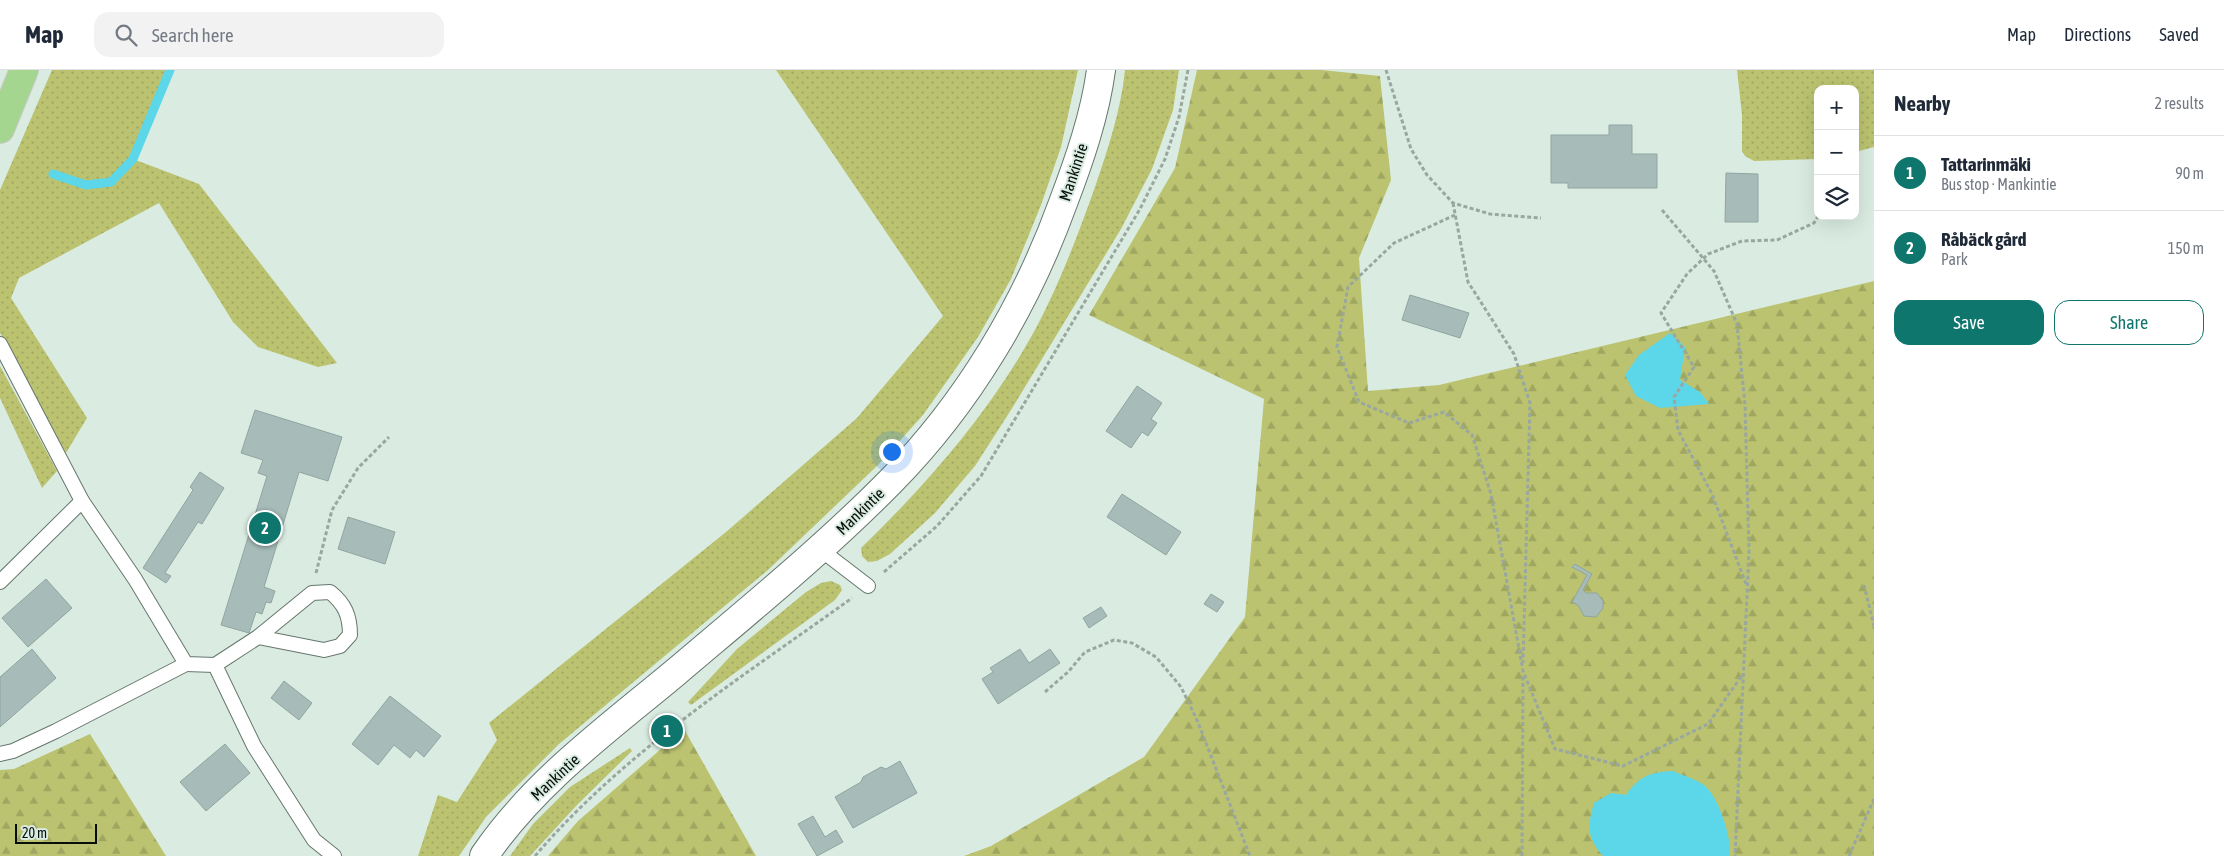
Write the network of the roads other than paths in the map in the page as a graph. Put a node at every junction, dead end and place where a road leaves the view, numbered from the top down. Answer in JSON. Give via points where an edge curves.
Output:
{"nodes":[{"id":1,"x":24,"y":70,"type":"edge"},
{"id":2,"x":1101,"y":70,"type":"edge"},
{"id":3,"x":0,"y":129,"type":"edge"},
{"id":4,"x":0,"y":344,"type":"edge"},
{"id":5,"x":82,"y":501,"type":"junction"},
{"id":6,"x":820,"y":550,"type":"junction"},
{"id":7,"x":0,"y":582,"type":"edge"},
{"id":8,"x":868,"y":586,"type":"road end"},
{"id":9,"x":258,"y":637,"type":"junction"},
{"id":10,"x":186,"y":664,"type":"junction"},
{"id":11,"x":214,"y":665,"type":"junction"},
{"id":12,"x":0,"y":754,"type":"edge"},
{"id":13,"x":334,"y":856,"type":"edge"},
{"id":14,"x":484,"y":856,"type":"edge"}],
"edges":[{"from":1,"to":3,"type":"highway"},
{"from":2,"to":6,"type":"street","name":"Mankintie","via":[[1087,131],[1048,244],[990,354],[939,426],[893,479]]},
{"from":4,"to":5,"type":"lane"},
{"from":5,"to":7,"type":"lane"},
{"from":5,"to":10,"type":"lane","via":[[135,579]]},
{"from":6,"to":8,"type":"lane"},
{"from":6,"to":14,"type":"street","name":"Mankintie","via":[[543,786],[502,829]]},
{"from":9,"to":9,"type":"lane","via":[[312,593],[330,592],[341,601],[350,619],[350,634],[340,646],[324,650]]},
{"from":9,"to":11,"type":"lane"},
{"from":10,"to":11,"type":"lane"},
{"from":10,"to":12,"type":"lane","via":[[56,732]]},
{"from":11,"to":13,"type":"lane","via":[[254,746],[314,840]]}]}
